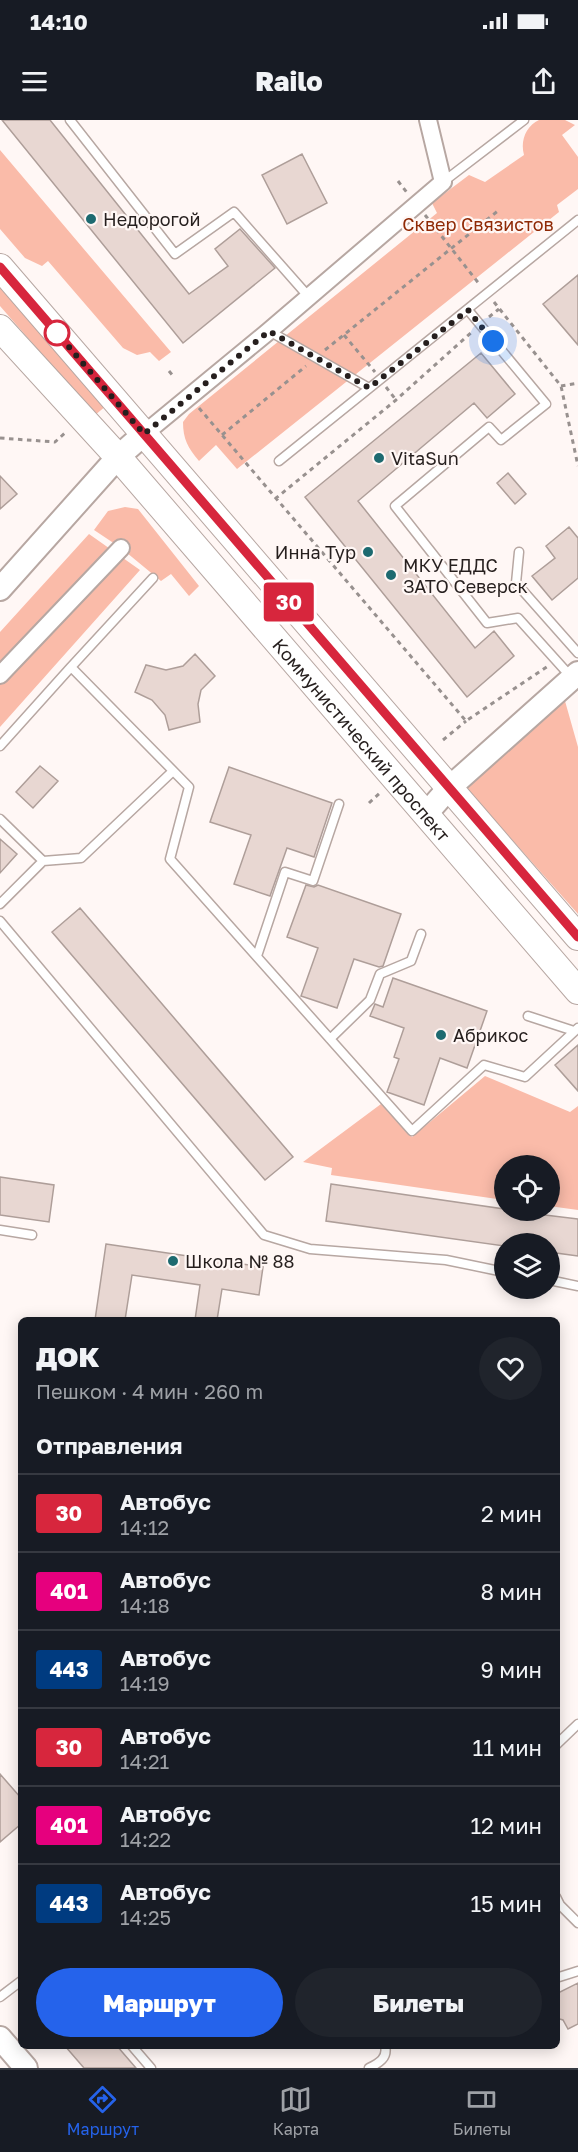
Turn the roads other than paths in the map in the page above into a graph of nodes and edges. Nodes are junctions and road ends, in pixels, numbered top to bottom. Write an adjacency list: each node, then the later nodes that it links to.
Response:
1 (70, 120): 7 (lane)
2 (428, 120): 4 (street)
3 (524, 120): 4 (lane)
4 (443, 182): 7 (street)
5 (578, 220): 8 (lane)
6 (0, 267): 12 (main road, Коммунистический проспект)
7 (308, 296): 10 (street)
8 (468, 310): 11 (lane); 22 (lane)
9 (0, 328): 13 (main road, Коммунистический проспект)
10 (269, 331): 11 (lane); 12 (street)
11 (369, 388): 14 (lane)
12 (144, 434): 13 (main road); 25 (main road, Коммунистический проспект)
13 (118, 457): 18 (main road); 27 (main road, Коммунистический проспект)
14 (279, 461)
15 (121, 548): 21 (street)
16 (519, 552): 19 (lane)
17 (153, 578): 20 (lane)
18 (0, 589)
19 (578, 653)
20 (71, 667): 23 (lane); 24 (lane)
21 (0, 675)
22 (576, 680): 25 (main road)
23 (0, 746)
24 (173, 771): 29 (lane); 34 (lane)
25 (448, 789): 27 (main road); 33 (main road, Коммунистический проспект)
26 (339, 804): 34 (lane)
27 (426, 814): 35 (main road, Коммунистический проспект)
28 (0, 819): 29 (lane)
29 (43, 861): 30 (lane)
30 (0, 904)
31 (0, 921): 41 (lane)
32 (421, 934): 38 (lane)
33 (578, 937)
34 (257, 956): 38 (lane)
35 (578, 991)
36 (528, 1016): 37 (lane)
37 (576, 1030): 38 (lane)
38 (330, 1039)
39 (0, 1230): 40 (lane)
40 (32, 1235)
41 (494, 1270)
42 (560, 1282): 43 (lane)
43 (578, 1286)
44 (578, 1724): 45 (lane)
45 (560, 1741)
46 (560, 1905): 47 (lane)
47 (578, 1923)
48 (578, 1971): 49 (lane)
49 (560, 1977)
50 (18, 1983): 51 (lane)
51 (0, 1997)
52 (0, 2038): 55 (main road)
53 (135, 2049): 56 (lane)
54 (385, 2049): 57 (lane)
55 (26, 2068)
56 (151, 2068)
57 (369, 2068)

